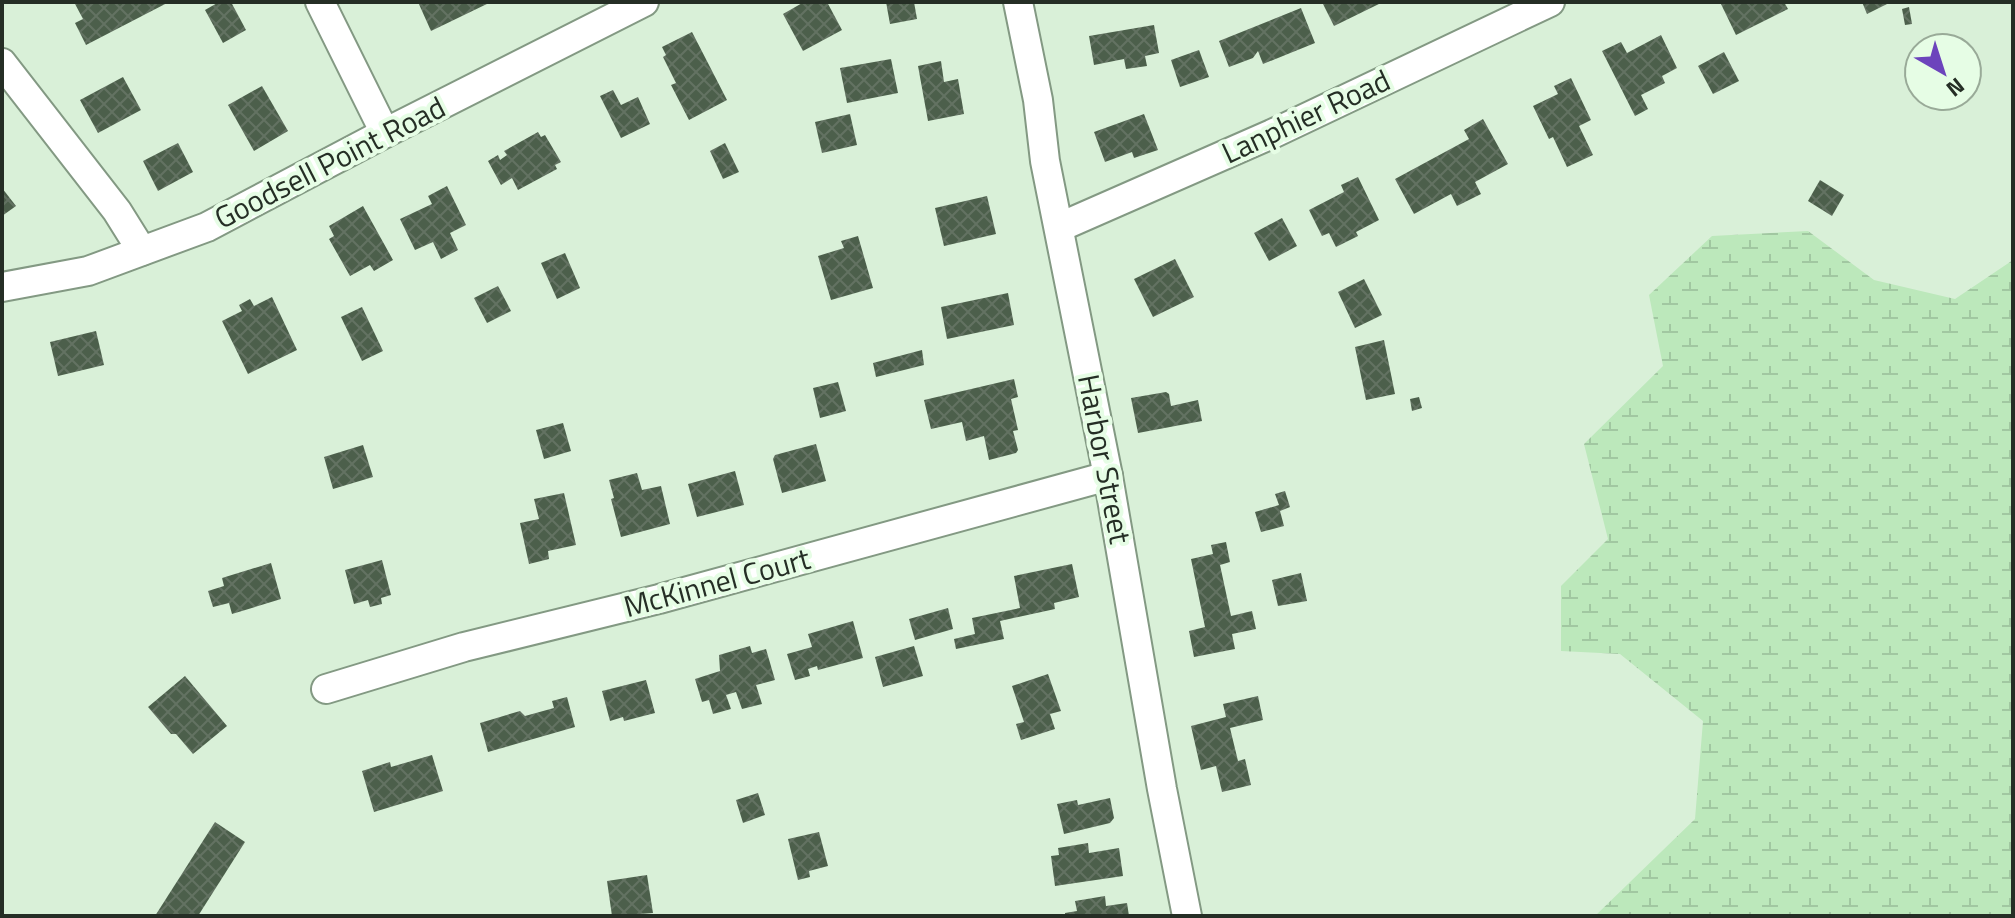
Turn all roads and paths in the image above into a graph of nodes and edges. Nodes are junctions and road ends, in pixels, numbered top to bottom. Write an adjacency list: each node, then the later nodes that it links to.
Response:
1 (320, 2): 6 (street)
2 (644, 2): 6 (street, Goodsell Point Road)
3 (1018, 2): 7 (street, Harbor Street)
4 (1550, 2): 7 (street, Lanphier Road)
5 (2, 63): 8 (street)
6 (385, 133): 8 (street, Goodsell Point Road)
7 (1060, 227): 10 (street, Harbor Street)
8 (142, 251): 9 (street, Goodsell Point Road)
9 (2, 287)
10 (1108, 476): 11 (street, McKinnel Court); 12 (street, Harbor Street)
11 (326, 689)
12 (1187, 916)

